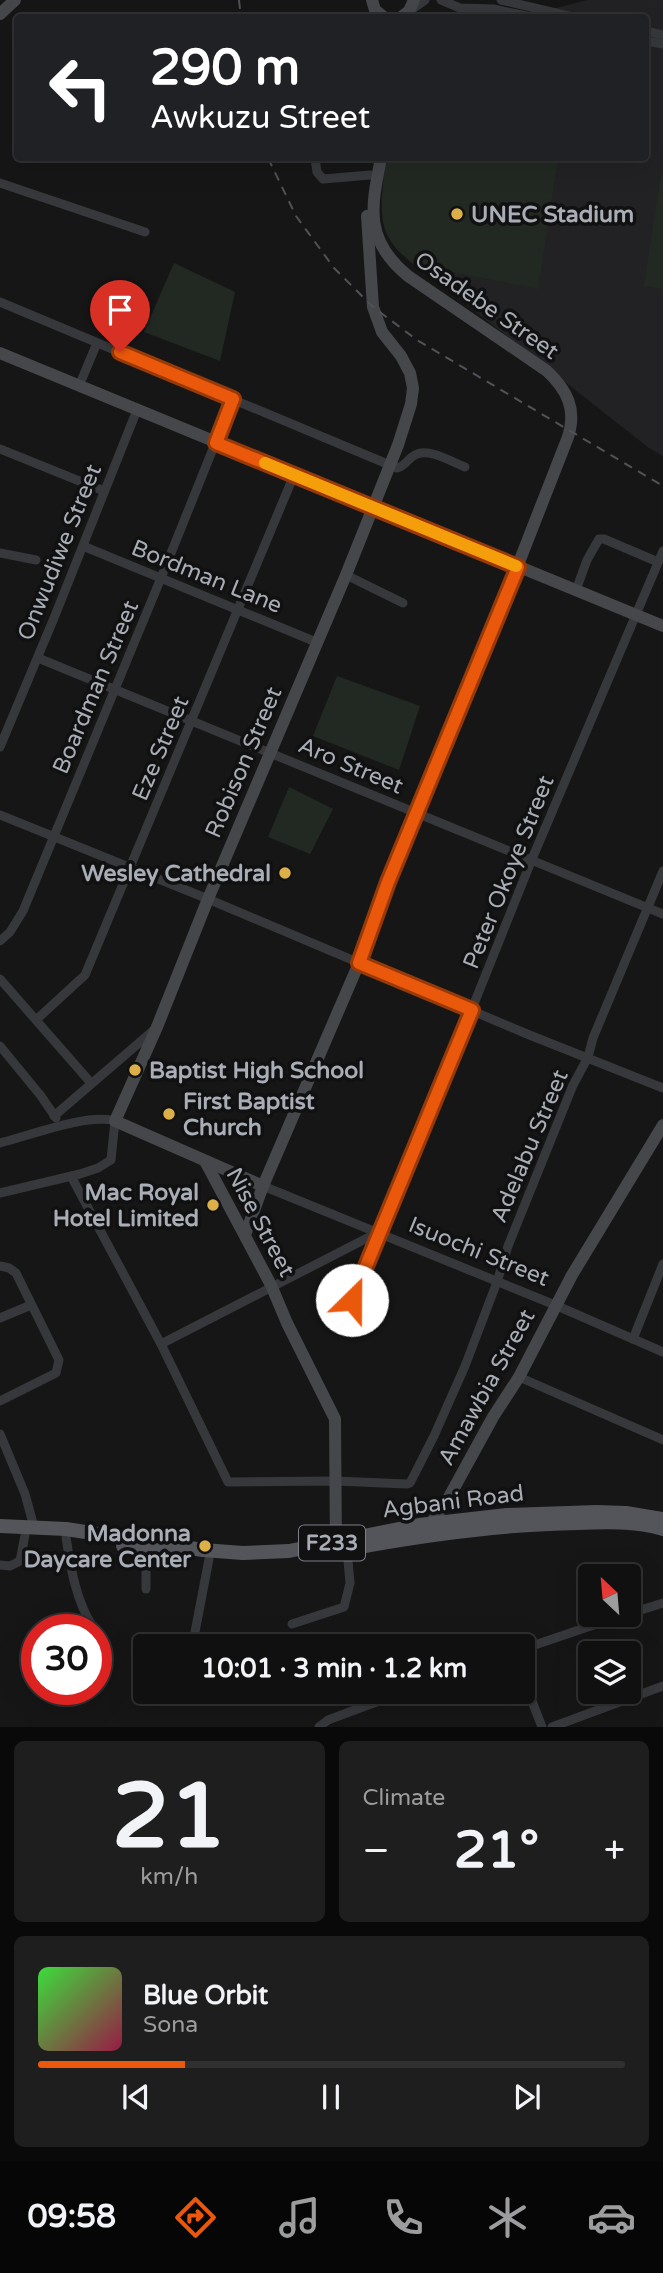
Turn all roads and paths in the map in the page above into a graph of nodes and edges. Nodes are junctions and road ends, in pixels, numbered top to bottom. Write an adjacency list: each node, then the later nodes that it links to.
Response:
1 (15, 0): 8 (main road)
2 (425, 0): 5 (street)
3 (441, 0): 6 (street)
4 (501, 0): 7 (street)
5 (408, 12)
6 (515, 14)
7 (560, 14)
8 (0, 15)
9 (315, 161): 12 (street)
10 (372, 161): 12 (main road)
11 (381, 161): 15 (main road)
12 (370, 175): 15 (main road)
13 (0, 184): 14 (street)
14 (145, 232)
15 (375, 248): 24 (main road); 34 (main road, Osadebe Street)
16 (0, 302): 17 (street)
17 (97, 343): 19 (street); 20 (street)
18 (0, 353): 19 (main road)
19 (79, 386): 21 (main road)
20 (233, 399): 22 (street, Boardman Street); 24 (street)
21 (137, 411): 22 (main road); 27 (street, Onwudiwe Street)
22 (216, 443): 26 (main road); 36 (street, Boardman Street)
23 (0, 449): 27 (street)
24 (389, 465): 25 (street); 28 (main road, Robison Street)
25 (465, 467)
26 (294, 474): 28 (main road); 39 (street, Eze Street)
27 (104, 491): 29 (street, Onwudiwe Street)
28 (373, 507): 34 (main road); 35 (main road, Robison Street)
29 (83, 546): 36 (street, Bordman Lane); 43 (street, Onwudiwe Street)
30 (663, 551): 33 (street, Peter Okoye Street)
31 (0, 553): 32 (street)
32 (36, 560)
33 (658, 562): 37 (street); 40 (street, Peter Okoye Street)
34 (518, 567): 37 (main road); 49 (main road)
35 (346, 575): 38 (street); 42 (main road, Robison Street)
36 (162, 578): 39 (street, Bordman Lane); 44 (street, Boardman Street)
37 (576, 590): 40 (main road)
38 (403, 603)
39 (238, 610): 42 (street, Bordman Lane); 46 (street, Eze Street)
40 (636, 615): 41 (main road); 52 (street, Peter Okoye Street)
41 (663, 626)
42 (316, 642): 48 (main road, Robison Street)
43 (38, 658): 44 (street, Aro Street); 45 (street, Onwudiwe Street)
44 (114, 690): 46 (street, Aro Street); 51 (street, Boardman Street)
45 (5, 722): 47 (street, Onwudiwe Street)
46 (192, 722): 48 (street, Aro Street); 53 (street, Eze Street)
47 (0, 747)
48 (271, 752): 49 (street, Aro Street); 55 (main road, Robison Street)
49 (417, 814): 52 (street, Aro Street); 59 (main road)
50 (0, 815): 51 (street)
51 (54, 838): 53 (street); 58 (street, Boardman Street)
52 (532, 859): 56 (street, Aro Street); 61 (street, Peter Okoye Street)
53 (130, 868): 55 (street); 62 (street, Eze Street)
54 (663, 871): 56 (street, Adelabu Street)
55 (208, 899): 59 (street); 63 (main road, Robison Street)
56 (648, 908): 57 (street, Aro Street); 65 (street, Adelabu Street)
57 (663, 914)
58 (0, 941)
59 (359, 963): 61 (street); 75 (main road)
60 (0, 979): 62 (street)
61 (472, 1010): 65 (street); 77 (street, Peter Okoye Street)
62 (37, 1019): 66 (street)
63 (158, 1027): 66 (street); 69 (main road, Robison Street)
64 (0, 1046): 68 (street)
65 (588, 1057): 67 (street); 81 (street, Adelabu Street)
66 (91, 1083): 68 (street)
67 (663, 1088)
68 (54, 1116): 71 (street)
69 (115, 1121): 71 (street); 73 (main road, Isuochi Street); 74 (street)
70 (663, 1125): 85 (main road, Amawbia Street)
71 (59, 1126): 72 (street)
72 (0, 1143)
73 (205, 1160): 75 (main road, Isuochi Street); 78 (main road, Nise Street)
74 (71, 1177): 76 (street); 88 (street)
75 (263, 1186): 77 (street, Isuochi Street); 78 (main road)
76 (0, 1193)
77 (379, 1233): 81 (street, Isuochi Street); 82 (street); 83 (street, Peter Okoye Street)
78 (245, 1235): 82 (main road, Nise Street)
79 (663, 1264): 87 (street)
80 (0, 1266): 84 (street)
81 (496, 1282): 85 (street, Isuochi Street); 94 (street, Adelabu Street)
82 (271, 1285): 88 (street); 94 (main road, Nise Street)
83 (352, 1300)
84 (31, 1305): 86 (street); 91 (street)
85 (555, 1305): 87 (street, Isuochi Street); 90 (main road, Amawbia Street)
86 (0, 1318)
87 (634, 1339): 89 (street, Isuochi Street)
88 (161, 1344): 94 (street)
89 (663, 1352)
90 (519, 1377): 93 (street); 97 (main road, Amawbia Street)
91 (0, 1401)
92 (0, 1434): 99 (street)
93 (663, 1440)
94 (335, 1481): 102 (main road, Nise Street)
95 (663, 1519): 97 (main road, Agbani Road / F233)
96 (0, 1527): 99 (main road, Agbani Road / F233)
97 (426, 1529): 98 (main road, Agbani Road / F233); 102 (main road, Agbani Road / F233)
98 (663, 1530)
99 (30, 1531): 100 (main road, Agbani Road / F233); 101 (main road, Agbani Road / F233); 102 (main road, Agbani Road / F233); 105 (street)
100 (0, 1535)
101 (66, 1537): 103 (main road, Agbani Road / F233); 109 (street)
102 (340, 1547): 104 (main road, Agbani Road / F233); 110 (street)
103 (146, 1550): 104 (main road, Agbani Road / F233); 106 (street)
104 (209, 1559): 112 (street)
105 (0, 1565)
106 (146, 1589)
107 (663, 1603): 108 (street)
108 (641, 1610)
109 (86, 1614)
110 (292, 1624)
111 (584, 1628): 113 (street)
112 (196, 1634)
113 (535, 1644)
114 (663, 1686): 119 (street)
115 (371, 1704): 117 (street)
116 (533, 1704): 118 (street)
117 (319, 1727)
118 (542, 1727)
119 (552, 1727)

